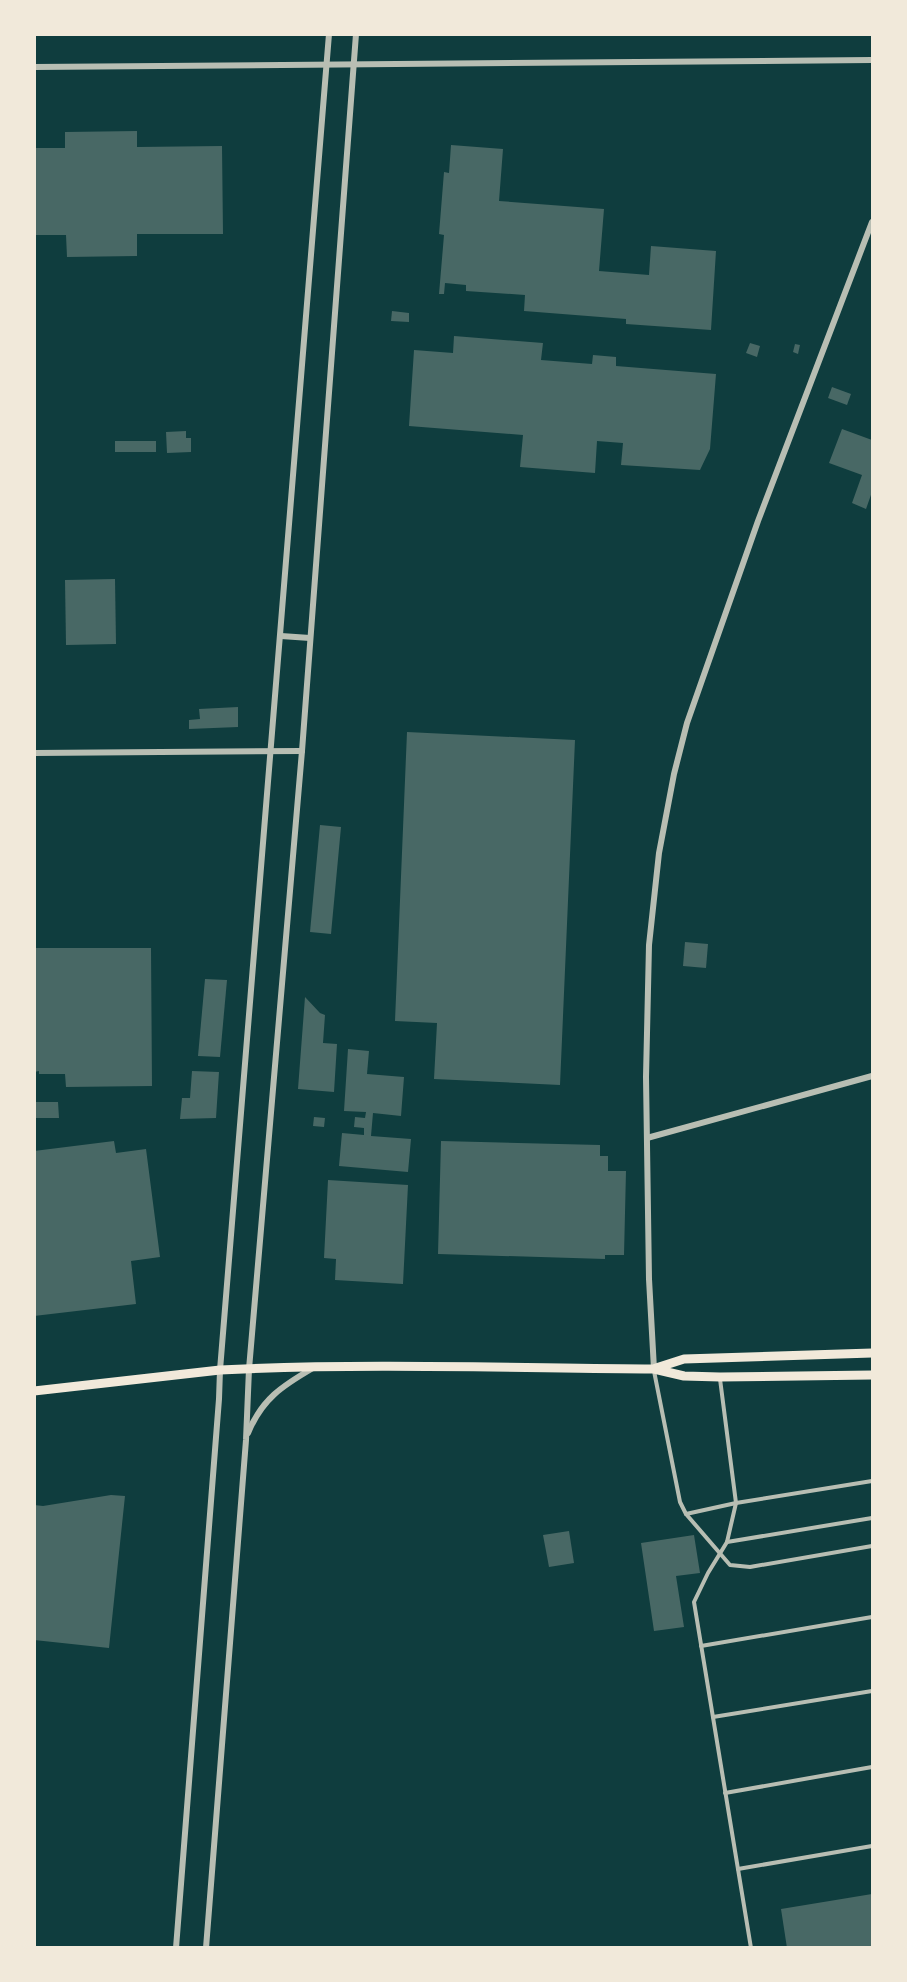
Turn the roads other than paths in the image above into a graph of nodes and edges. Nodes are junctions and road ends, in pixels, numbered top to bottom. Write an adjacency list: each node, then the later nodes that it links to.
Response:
1 (329, 34): 4 (street)
2 (356, 34): 5 (street)
3 (873, 60): 5 (street)
4 (326, 64): 5 (street); 6 (street); 8 (street)
5 (354, 64): 9 (street)
6 (34, 67)
7 (873, 222): 14 (street)
8 (281, 636): 9 (street); 10 (street)
9 (310, 638): 11 (street)
10 (272, 751): 11 (street); 12 (street); 19 (street)
11 (302, 751): 17 (street)
12 (34, 753)
13 (873, 1076): 14 (street)
14 (647, 1138): 18 (street)
15 (873, 1353): 18 (main road)
16 (314, 1368): 17 (main road); 18 (main road); 23 (street)
17 (249, 1369): 19 (main road); 23 (street)
18 (654, 1369): 21 (main road); 26 (lane)
19 (220, 1370): 22 (main road); 39 (street)
20 (873, 1375): 21 (main road)
21 (720, 1377): 25 (lane)
22 (34, 1391)
23 (246, 1440): 40 (street)
24 (873, 1481): 25 (lane)
25 (736, 1503): 26 (lane); 28 (lane)
26 (686, 1514): 30 (lane)
27 (873, 1518): 28 (lane)
28 (727, 1542): 30 (lane)
29 (873, 1546): 30 (lane)
30 (720, 1556): 32 (lane)
31 (873, 1617): 32 (lane)
32 (701, 1646): 34 (lane)
33 (873, 1691): 34 (lane)
34 (713, 1718): 36 (lane)
35 (873, 1767): 36 (lane)
36 (725, 1792): 38 (lane)
37 (873, 1846): 38 (lane)
38 (738, 1869): 41 (lane)
39 (176, 1947)
40 (206, 1947)
41 (751, 1947)

